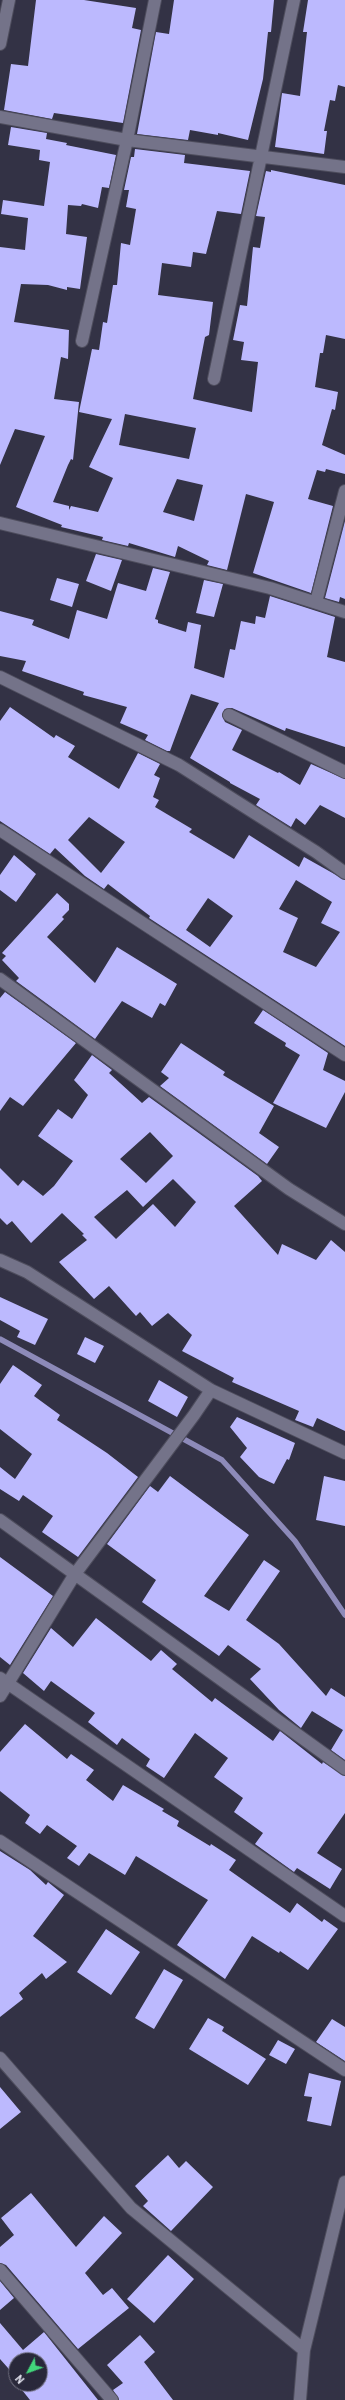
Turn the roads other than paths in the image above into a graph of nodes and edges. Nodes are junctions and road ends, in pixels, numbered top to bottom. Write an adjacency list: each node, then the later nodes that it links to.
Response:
1 (9, 0): 4 (street)
2 (155, 0): 6 (street)
3 (294, 0): 7 (street)
4 (0, 44)
5 (0, 117): 6 (street)
6 (127, 140): 7 (street); 9 (street)
7 (261, 156): 8 (street); 10 (street)
8 (345, 167)
9 (82, 341)
10 (214, 379)
11 (345, 491): 13 (street)
12 (0, 523): 13 (street)
13 (316, 602): 14 (street)
14 (345, 612)
15 (0, 677): 19 (street)
16 (229, 715): 17 (street)
17 (345, 772)
18 (0, 830): 21 (street)
19 (345, 873)
20 (0, 979): 22 (street)
21 (345, 1055)
22 (345, 1224)
23 (0, 1260): 24 (street)
24 (211, 1390): 25 (street); 27 (street)
25 (345, 1453)
26 (0, 1520): 27 (street)
27 (75, 1574): 28 (street); 30 (street)
28 (4, 1681): 29 (street); 32 (street)
29 (0, 1696)
30 (345, 1769)
31 (0, 1841): 34 (street)
32 (345, 1916)
33 (0, 2058): 37 (street)
34 (345, 2070)
35 (345, 2182): 37 (street)
36 (0, 2270): 38 (street)
37 (304, 2350): 39 (street)
38 (112, 2400)
39 (300, 2400)

